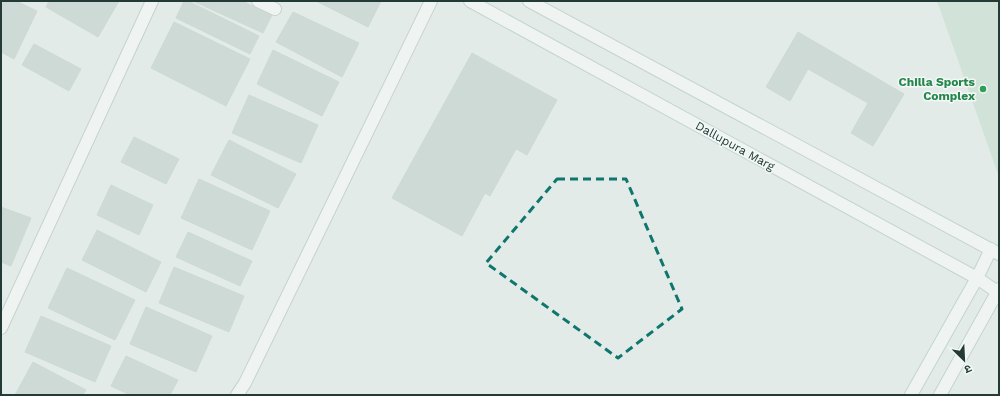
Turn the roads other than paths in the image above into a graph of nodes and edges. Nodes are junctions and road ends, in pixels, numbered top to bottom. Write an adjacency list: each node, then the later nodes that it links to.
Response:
1 (152, 1): 10 (main road)
2 (258, 1): 6 (main road)
3 (431, 1): 11 (main road)
4 (470, 1): 8 (main road, Dallupura Marg)
5 (529, 1): 7 (main road)
6 (275, 9)
7 (995, 252): 8 (main road)
8 (977, 278): 9 (main road, Dallupura Marg); 12 (main road)
9 (998, 292): 13 (main road)
10 (1, 328)
11 (237, 395)
12 (911, 395)
13 (940, 395)

